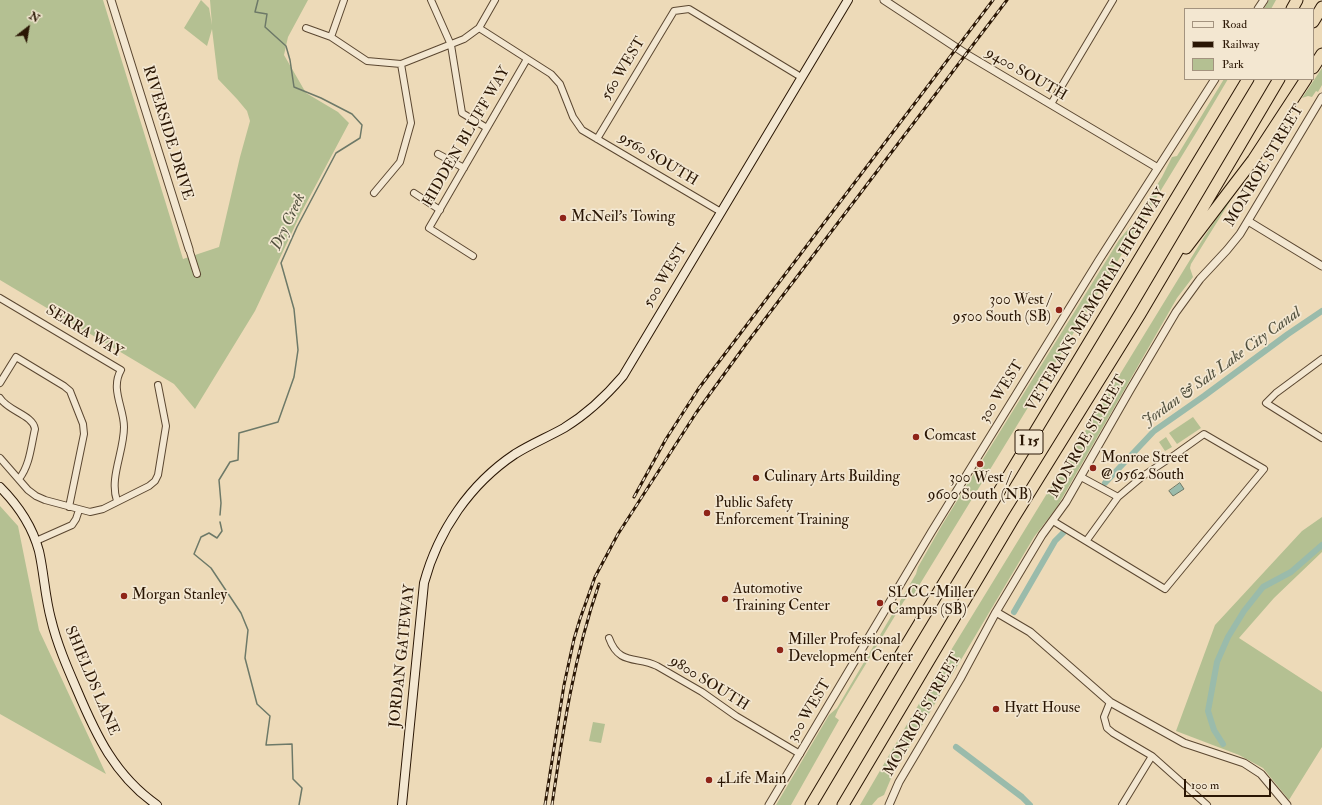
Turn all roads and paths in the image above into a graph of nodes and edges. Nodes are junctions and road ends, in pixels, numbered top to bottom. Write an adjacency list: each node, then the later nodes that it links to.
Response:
1 (111, 0): 37 (street, RIVERSIDE DRIVE)
2 (344, 0): 14 (street)
3 (431, 0): 15 (street)
4 (495, 0): 13 (street)
5 (848, 0): 20 (main road, 500 WEST)
6 (884, 0): 26 (street, 9400 SOUTH)
7 (1113, 0): 26 (street)
8 (1322, 7): 10 (highway)
9 (1322, 14): 11 (highway)
10 (1314, 20)
11 (1314, 25)
12 (306, 28): 14 (street)
13 (479, 28): 15 (street); 17 (street)
14 (331, 37): 18 (street)
15 (451, 45): 18 (street); 27 (street)
16 (1322, 54): 19 (highway)
17 (527, 59): 27 (street, HIDDEN BLUFF WAY); 28 (street, 9560 SOUTH)
18 (401, 64): 32 (street)
19 (1314, 66)
20 (801, 77): 28 (street, 560 WEST); 35 (main road, 500 WEST)
21 (1214, 80): 31 (street, 300 WEST)
22 (1247, 80): 69 (highway, VETERANS MEMORIAL HIGHWAY / I 15)
23 (1278, 80): 42 (highway, I 15)
24 (1305, 80): 42 (highway)
25 (1322, 97): 36 (street, MONROE STREET)
26 (1051, 104): 31 (street, 9400 SOUTH)
27 (487, 128): 30 (street, HIDDEN BLUFF WAY)
28 (597, 139): 35 (street, 9560 SOUTH)
29 (438, 154): 30 (street)
30 (464, 168): 34 (street, HIDDEN BLUFF WAY)
31 (1158, 168): 63 (street, 300 WEST)
32 (374, 192)
33 (414, 193): 34 (street)
34 (440, 210): 38 (street, HIDDEN BLUFF WAY)
35 (721, 212): 56 (main road, 500 WEST)
36 (1248, 221): 39 (street); 49 (street, MONROE STREET)
37 (189, 249): 40 (street, RIVERSIDE DRIVE)
38 (473, 256)
39 (1322, 266)
40 (198, 274)
41 (0, 298): 53 (street, SERRA WAY)
42 (1140, 314): 70 (highway, I 15)
43 (1322, 359): 47 (street)
44 (0, 382): 54 (street)
45 (158, 386): 53 (street)
46 (0, 398): 50 (street)
47 (1322, 438)
48 (0, 458): 50 (street)
49 (1081, 477): 52 (street); 57 (street, MONROE STREET)
50 (19, 479): 54 (street)
51 (0, 487): 59 (main road, SHIELDS LANE)
52 (1118, 497): 58 (street); 58 (street)
53 (117, 501): 55 (street)
54 (69, 507): 55 (street)
55 (79, 510): 59 (street)
56 (453, 516): 67 (main road, JORDAN GATEWAY)
57 (1053, 521): 58 (street); 60 (street, MONROE STREET)
58 (1086, 540)
59 (36, 541): 66 (main road, SHIELDS LANE)
60 (996, 612): 62 (street); 65 (street, MONROE STREET)
61 (609, 638): 63 (street, 9800 SOUTH)
62 (1110, 702): 64 (street); 73 (street)
63 (800, 754): 68 (street, 300 WEST)
64 (1152, 756): 71 (street); 72 (street)
65 (892, 803)
66 (157, 805)
67 (402, 805)
68 (769, 805)
69 (811, 805)
70 (843, 805)
71 (1122, 805)
72 (1207, 805)
73 (1287, 805)

